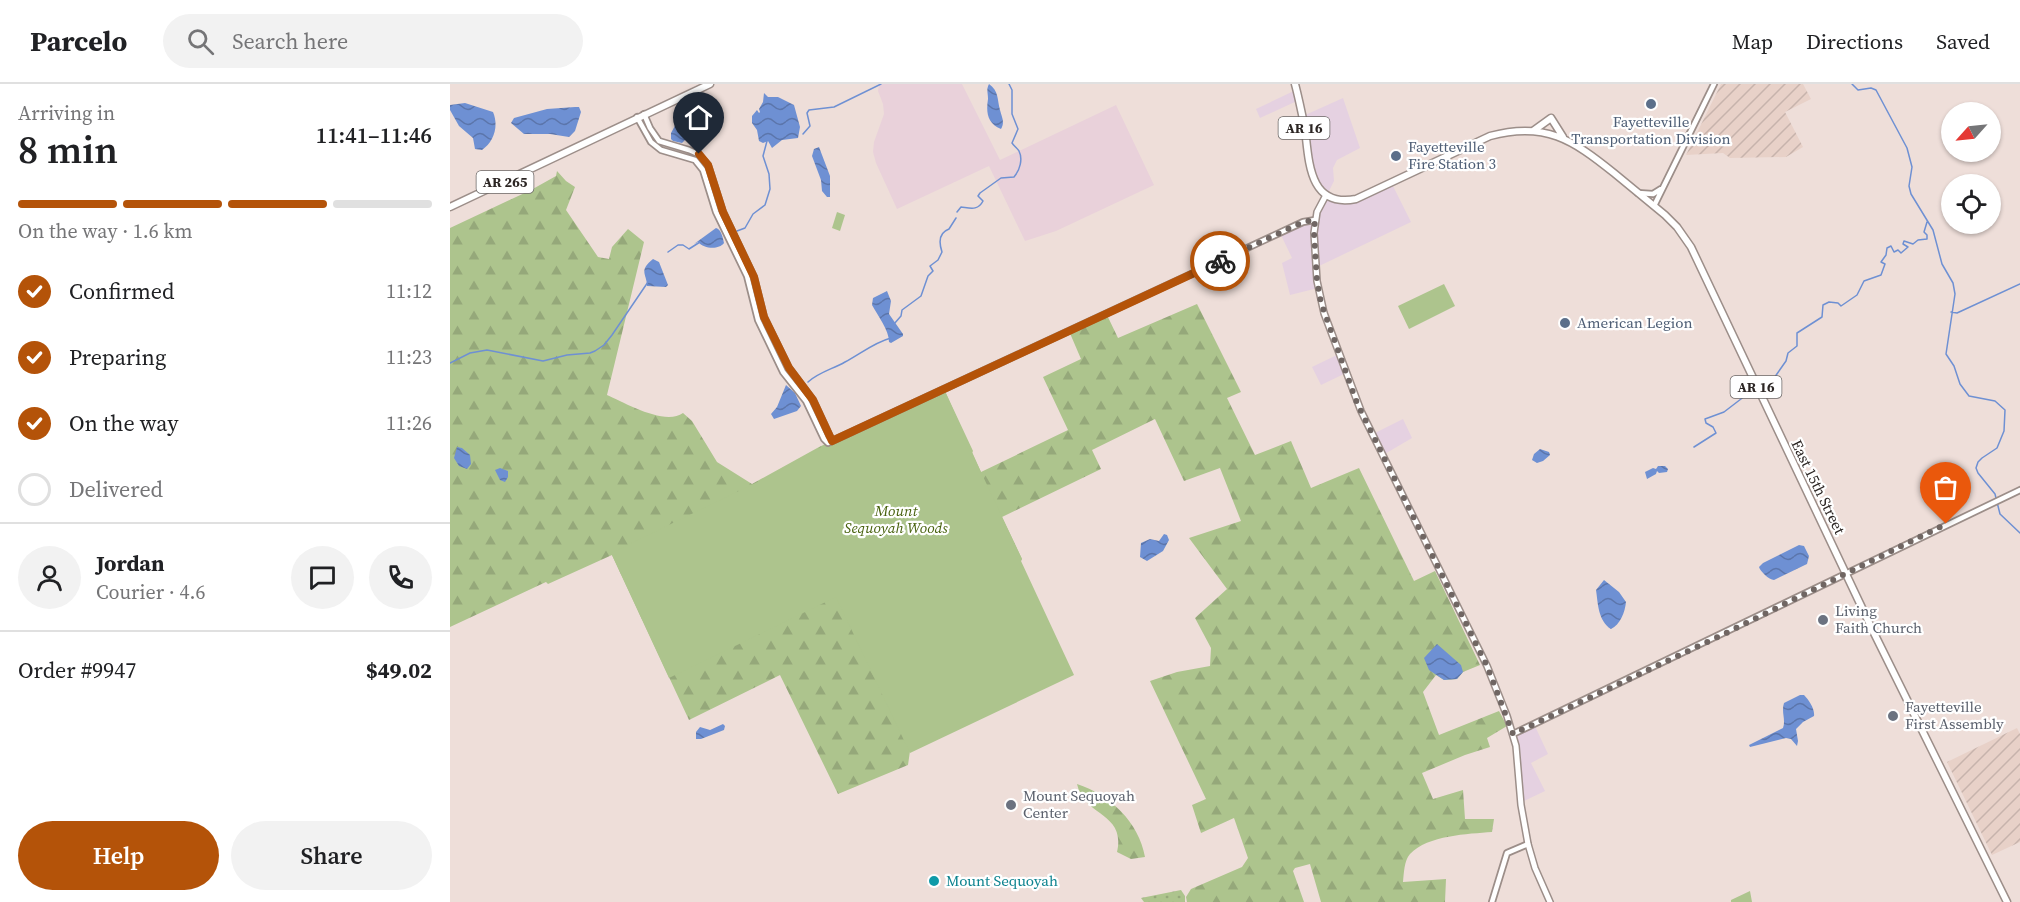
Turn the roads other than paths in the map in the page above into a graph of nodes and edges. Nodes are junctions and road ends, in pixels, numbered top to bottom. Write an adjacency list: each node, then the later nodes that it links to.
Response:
1 (710, 84): 4 (main road, AR 265)
2 (1295, 84): 9 (main road, AR 16)
3 (1714, 84): 7 (street)
4 (640, 116): 11 (main road, AR 265); 13 (street); 14 (street)
5 (1533, 131): 6 (main road, East 15th Street / AR 16); 6 (main road); 9 (main road, AR 16)
6 (1563, 138): 8 (main road, East 15th Street / AR 16)
7 (1663, 187): 8 (street); 10 (street)
8 (1638, 193): 10 (main road, East 15th Street / AR 16)
9 (1326, 195): 12 (main road)
10 (1654, 206): 17 (main road, East 15th Street / AR 16)
11 (450, 207)
12 (1315, 220): 15 (street); 18 (main road)
13 (812, 398): 14 (street); 15 (street)
14 (806, 401): 15 (street)
15 (832, 441)
16 (2020, 490): 17 (street)
17 (1845, 574): 18 (street); 22 (main road, East 15th Street / AR 16)
18 (1513, 734): 19 (main road)
19 (1528, 844): 20 (street); 21 (main road)
20 (1492, 902)
21 (1550, 902)
22 (2007, 902)

